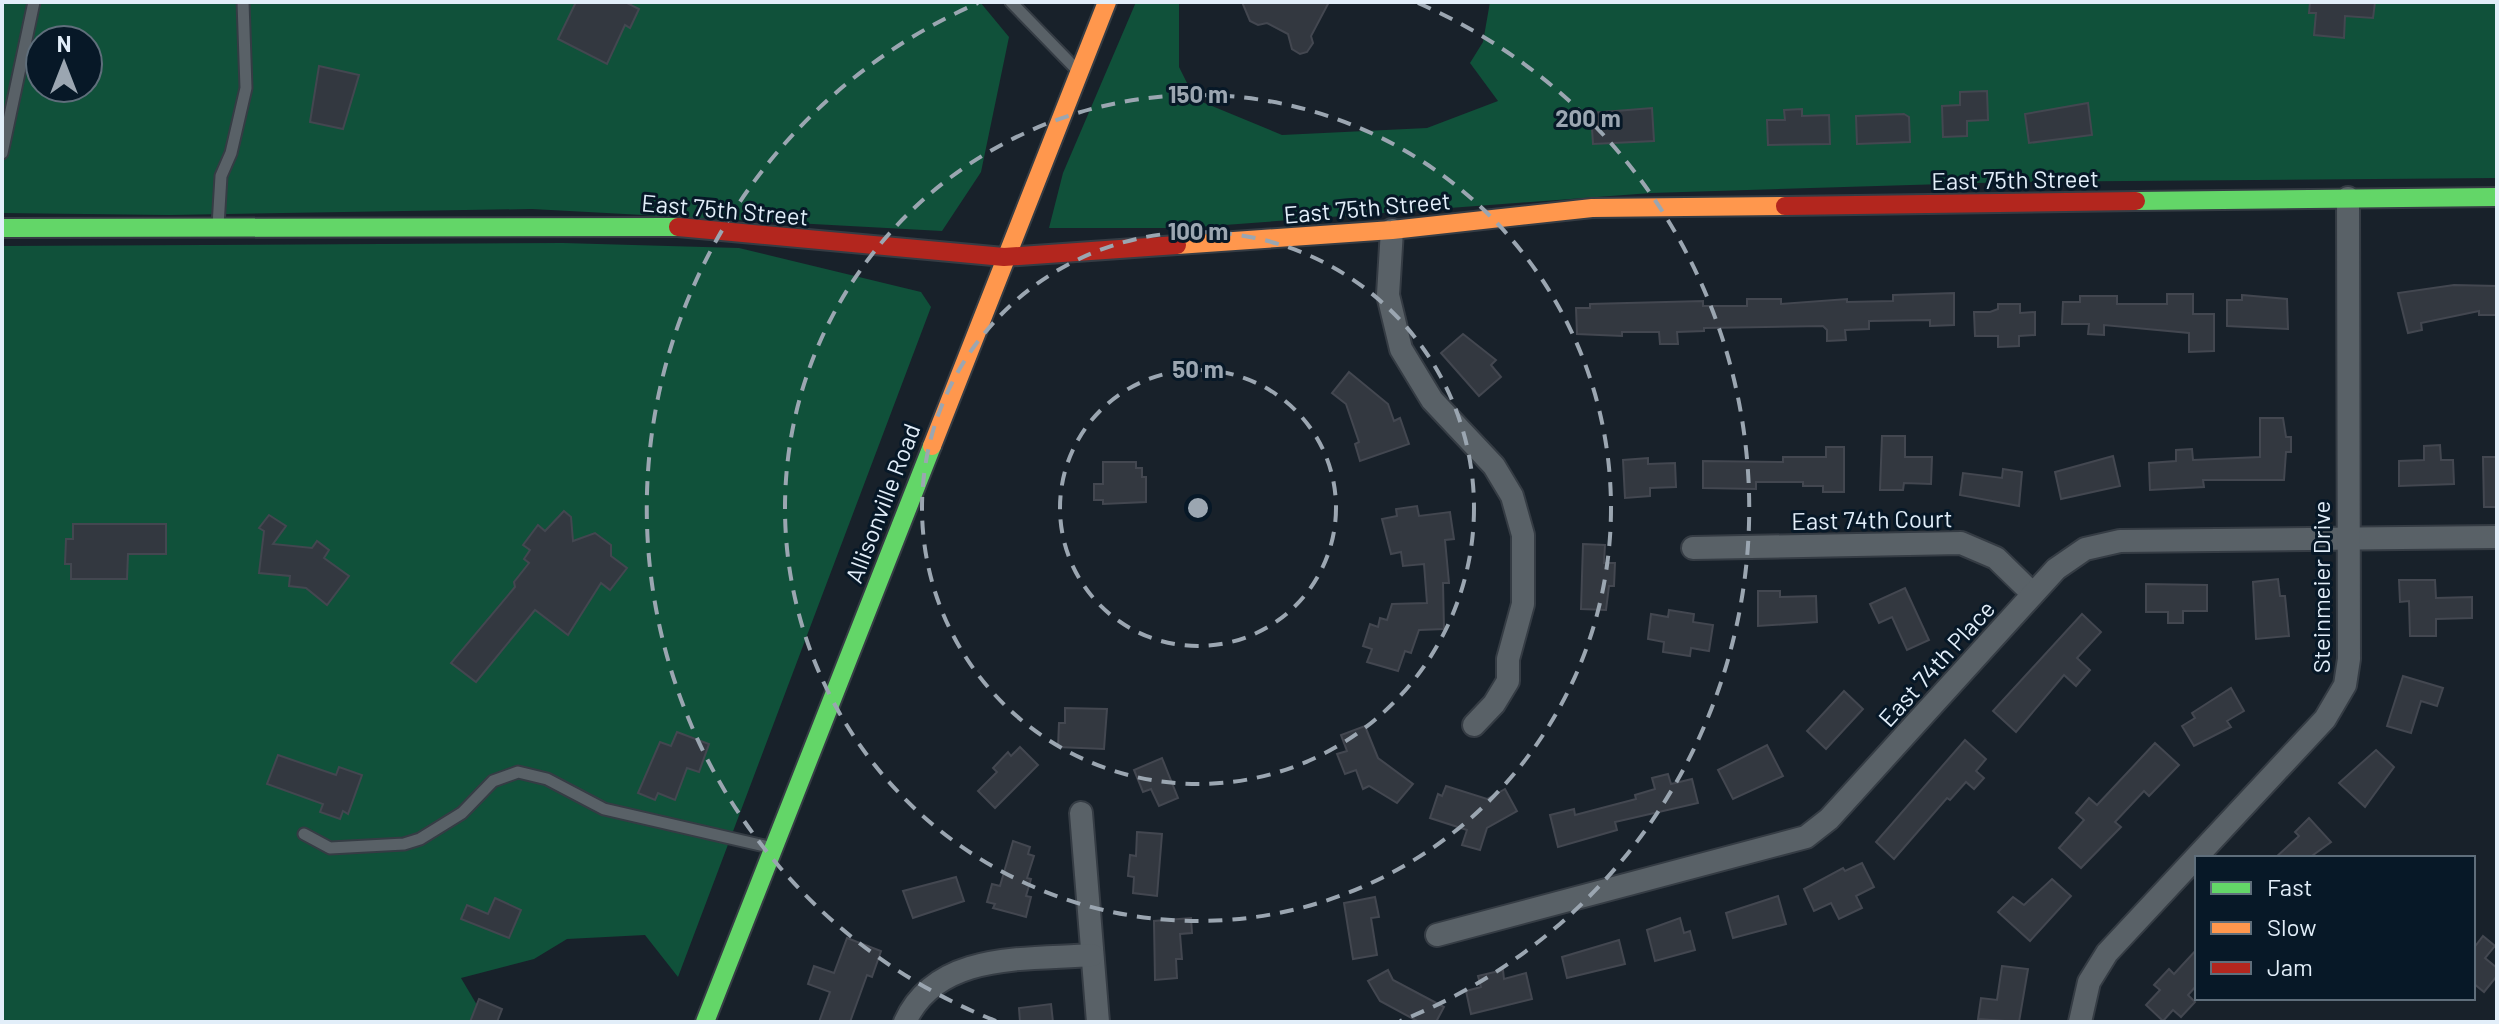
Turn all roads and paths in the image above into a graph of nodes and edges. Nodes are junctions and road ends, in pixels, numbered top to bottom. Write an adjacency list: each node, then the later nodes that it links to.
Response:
1 (34, 2): 6 (lane)
2 (243, 2): 9 (lane)
3 (1011, 2): 5 (lane)
4 (1107, 2): 5 (street, Allisonville Road)
5 (1079, 72): 12 (street, Allisonville Road)
6 (2, 153)
7 (2497, 197): 8 (street, East 75th Street)
8 (2348, 198): 11 (street, East 75th Street); 14 (street, Steinmeier Drive)
9 (217, 227): 10 (street, East 75th Street); 12 (street, East 75th Street)
10 (2, 228)
11 (1392, 230): 12 (street, East 75th Street); 17 (street)
12 (1004, 257): 20 (street, Allisonville Road)
13 (2497, 537): 14 (street, East 74th Place)
14 (2347, 539): 16 (street, East 74th Place); 21 (street, Steinmeier Drive)
15 (1693, 548): 16 (street, East 74th Court)
16 (2033, 594): 23 (street, East 74th Place)
17 (1474, 725)
18 (1081, 813): 24 (street)
19 (304, 834): 20 (lane)
20 (774, 848): 25 (street, Allisonville Road)
21 (2197, 856)
22 (2195, 858): 28 (street, Steinmeier Drive)
23 (1437, 935)
24 (1092, 955): 26 (street); 27 (street)
25 (705, 1022)
26 (905, 1022)
27 (1098, 1022)
28 (2080, 1022)

